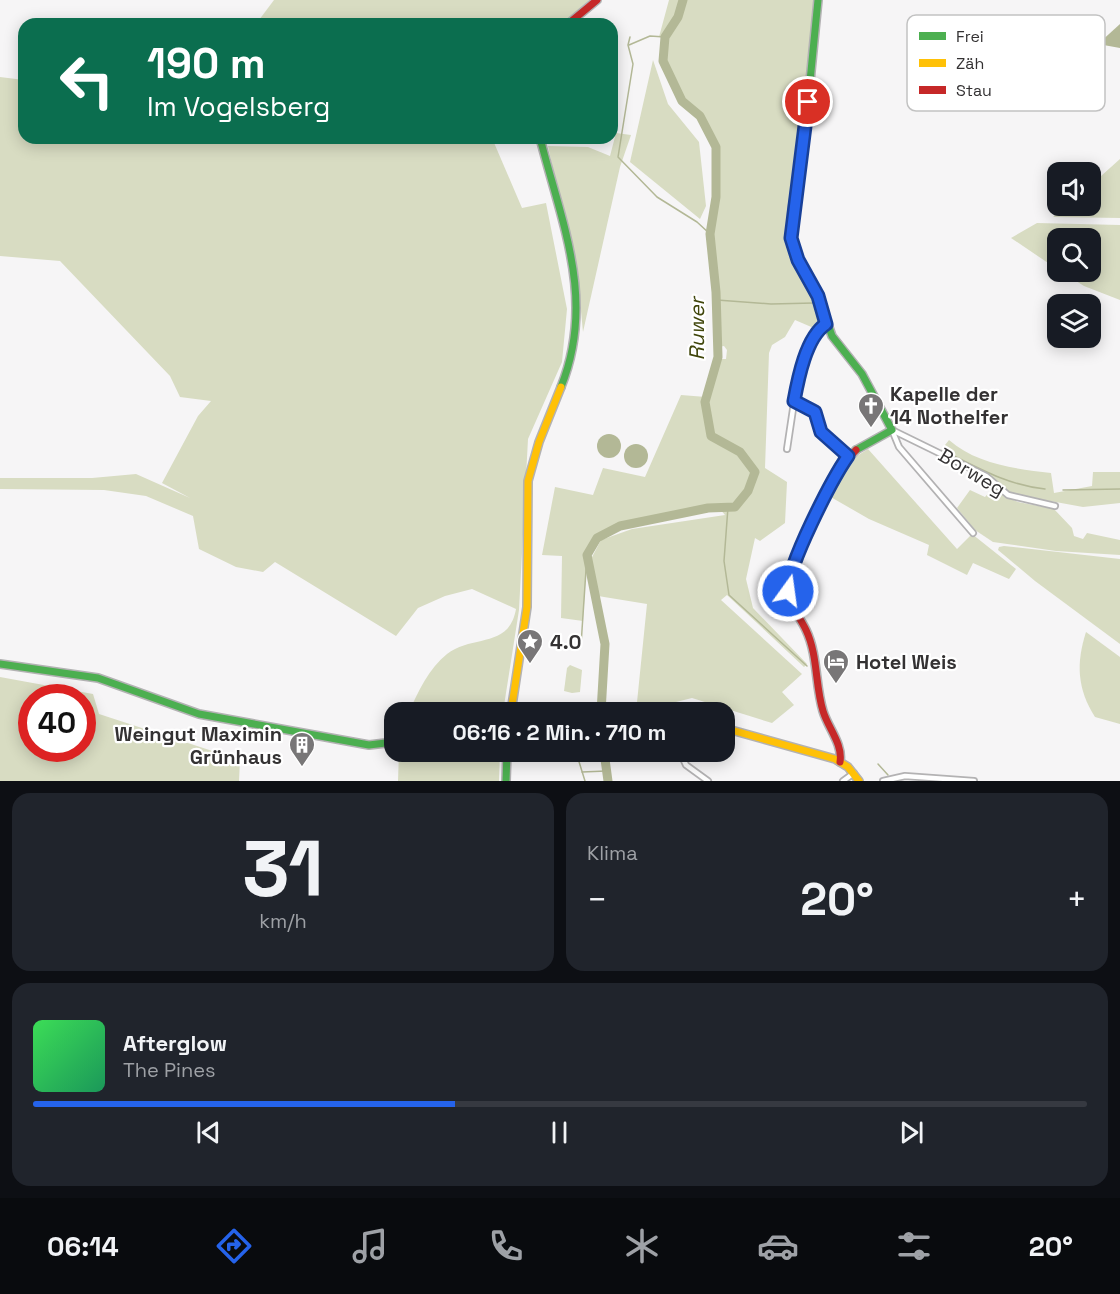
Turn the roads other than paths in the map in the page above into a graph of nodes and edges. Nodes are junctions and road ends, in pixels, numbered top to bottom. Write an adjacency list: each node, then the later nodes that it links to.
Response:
1 (597, 0): 3 (street)
2 (818, 0): 5 (street)
3 (575, 18)
4 (542, 144): 13 (street)
5 (826, 324): 6 (street); 7 (street)
6 (794, 401): 8 (street); 9 (street)
7 (892, 430): 9 (street); 10 (street, Borweg); 11 (street)
8 (787, 449)
9 (848, 456): 18 (street)
10 (1055, 506)
11 (973, 533)
12 (0, 664): 15 (street)
13 (512, 702)
14 (735, 731): 18 (street)
15 (384, 744)
16 (507, 762): 20 (street)
17 (685, 762): 21 (street)
18 (840, 762): 19 (street)
19 (854, 773): 22 (street); 23 (street)
20 (506, 781)
21 (708, 781)
22 (843, 781)
23 (859, 781)
24 (884, 781): 25 (street)
25 (974, 781)

